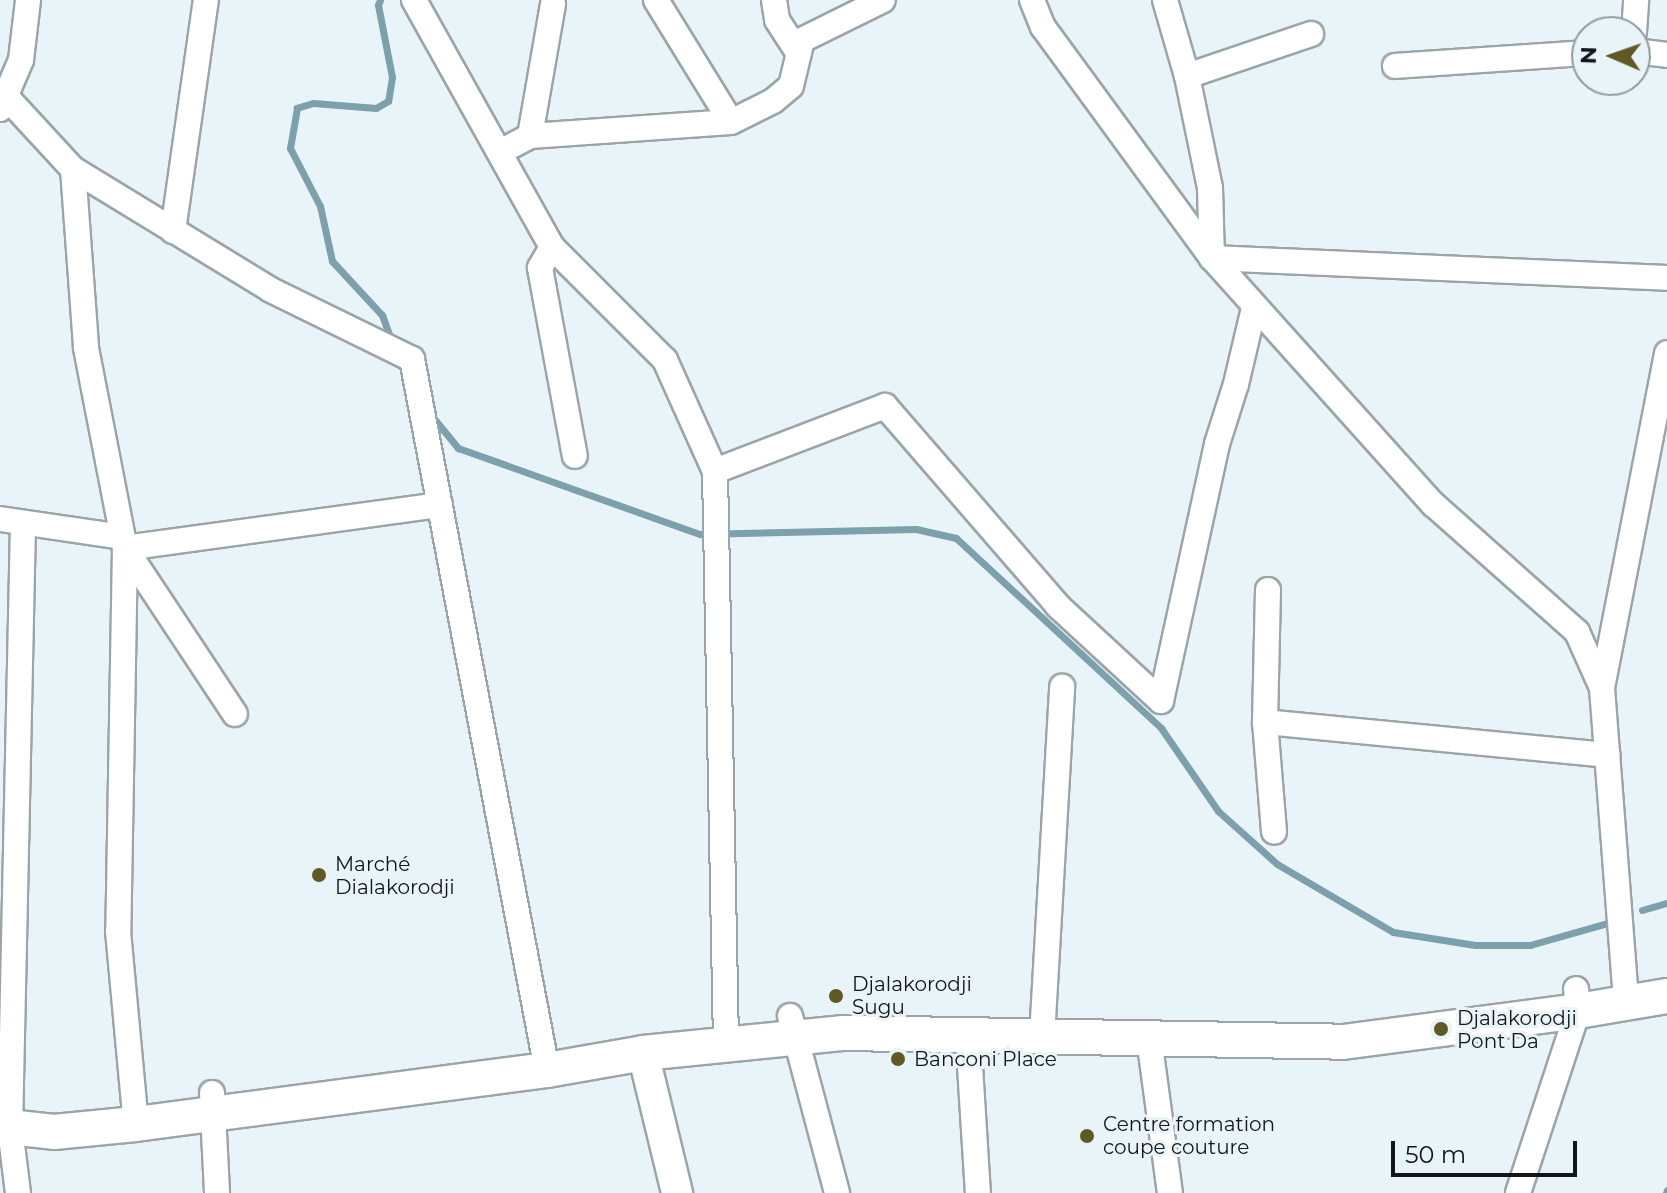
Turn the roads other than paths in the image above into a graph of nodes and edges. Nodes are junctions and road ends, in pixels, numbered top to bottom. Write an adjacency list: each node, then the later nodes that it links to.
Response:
1 (28, 0): 15 (street)
2 (206, 0): 20 (street)
3 (414, 0): 18 (street)
4 (656, 0): 16 (street)
5 (774, 0): 11 (street)
6 (883, 0): 11 (street)
7 (1032, 0): 22 (street)
8 (1165, 0): 14 (street)
9 (553, 4): 17 (street)
10 (1311, 34): 14 (street)
11 (799, 54): 16 (street)
12 (1571, 54): 13 (street)
13 (1395, 66)
14 (1187, 76): 22 (street)
15 (1, 98): 19 (street)
16 (731, 122): 17 (street)
17 (530, 136): 18 (street)
18 (500, 152): 21 (street)
19 (73, 169): 20 (street); 30 (street)
20 (173, 231): 28 (street)
21 (552, 247): 26 (street); 27 (street)
22 (1212, 258): 23 (street); 24 (street)
23 (1667, 278)
24 (1254, 308): 27 (street); 33 (street)
25 (1667, 353): 33 (street)
26 (575, 456)
27 (715, 471): 45 (street)
28 (440, 505): 30 (street); 49 (street)
29 (12, 521): 30 (street); 37 (street)
30 (124, 542): 34 (street); 51 (street)
31 (1268, 590): 35 (street)
32 (1062, 687): 43 (street)
33 (1602, 688): 36 (street)
34 (235, 714)
35 (1265, 722): 36 (street); 38 (street)
36 (1607, 755): 40 (street)
37 (8, 816): 52 (street)
38 (1274, 832)
39 (1667, 977): 40 (main road)
40 (1624, 993): 41 (main road); 42 (main road)
41 (1667, 996)
42 (1577, 1000): 43 (main road); 47 (main road); 59 (street)
43 (1042, 1026): 44 (main road); 46 (main road); 47 (main road)
44 (794, 1027): 45 (main road); 46 (main road); 56 (street)
45 (726, 1034): 48 (main road)
46 (968, 1035): 57 (street)
47 (1149, 1038): 58 (street)
48 (642, 1042): 49 (main road); 55 (street)
49 (545, 1059): 50 (main road)
50 (212, 1103): 51 (main road); 54 (street)
51 (135, 1113): 52 (main road)
52 (5, 1117): 53 (street)
53 (18, 1193)
54 (217, 1193)
55 (677, 1193)
56 (837, 1193)
57 (978, 1193)
58 (1170, 1193)
59 (1518, 1193)

